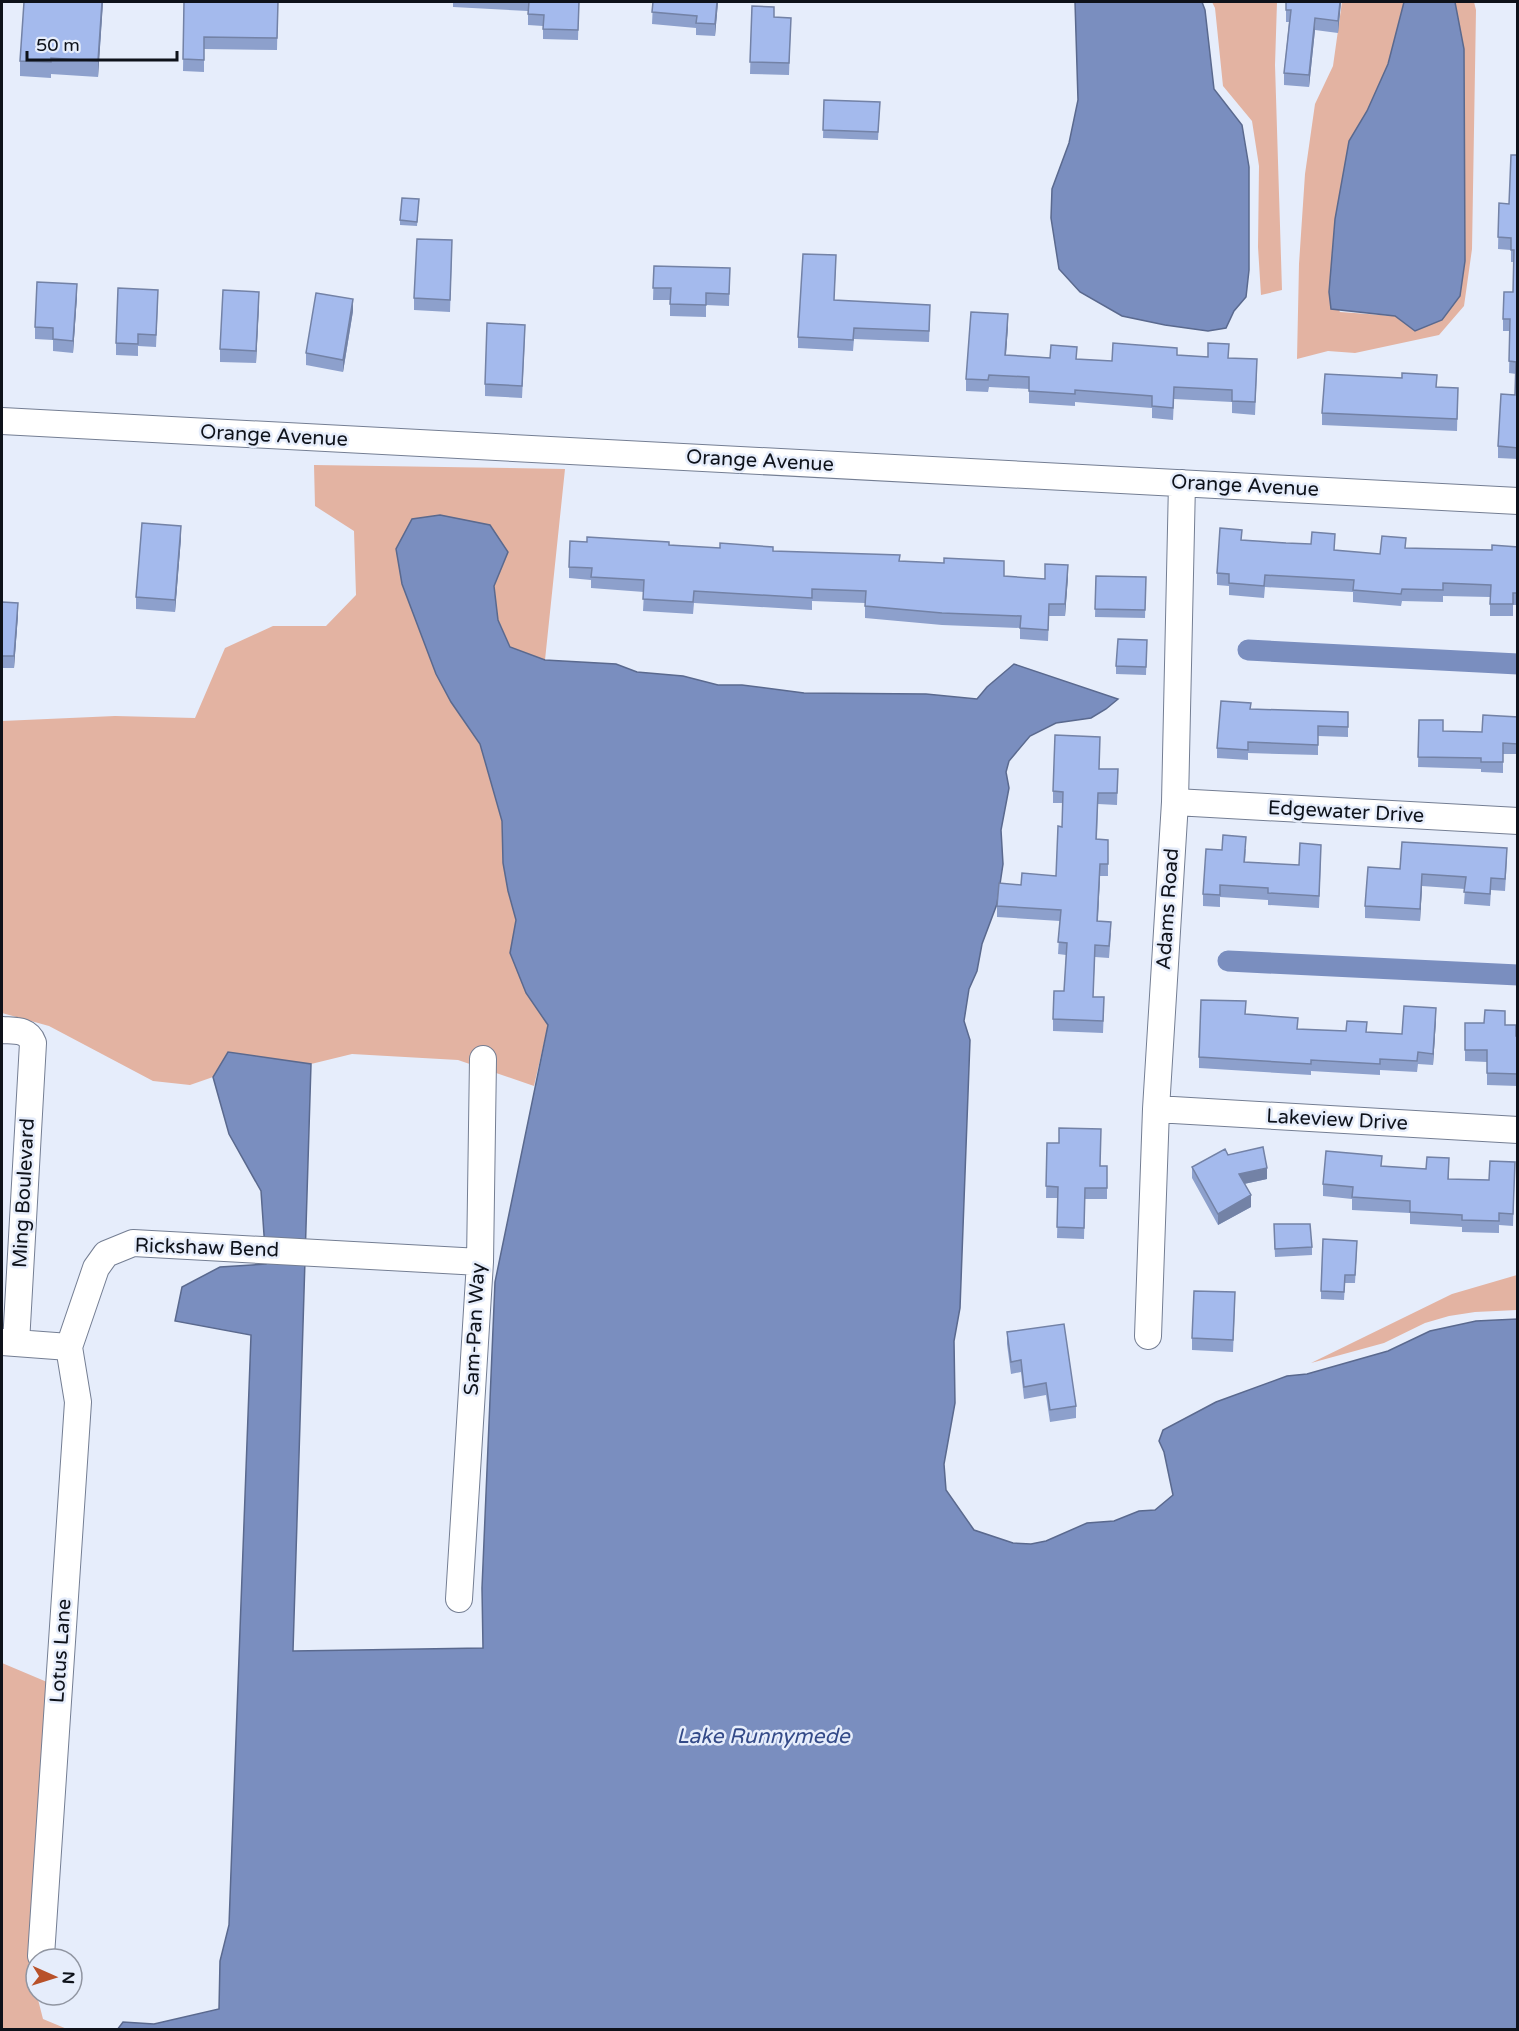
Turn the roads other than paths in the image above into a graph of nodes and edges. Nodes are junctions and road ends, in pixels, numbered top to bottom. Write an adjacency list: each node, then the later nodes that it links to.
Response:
1 (2, 422): 2 (street, Orange Avenue)
2 (1182, 483): 3 (street, Orange Avenue); 4 (street, Adams Road)
3 (1518, 501)
4 (1175, 802): 5 (street, Edgewater Drive); 8 (street, Adams Road)
5 (1518, 821)
6 (2, 1030): 12 (street, Ming Boulevard)
7 (483, 1059): 10 (street, Sam-Pan Way)
8 (1156, 1109): 9 (street, Lakeview Drive); 11 (street, Adams Road)
9 (1518, 1130)
10 (480, 1262): 13 (street, Rickshaw Bend); 14 (street, Sam-Pan Way)
11 (1148, 1336)
12 (9, 1342): 13 (street)
13 (69, 1347): 15 (street, Lotus Lane)
14 (459, 1599)
15 (42, 1947)

